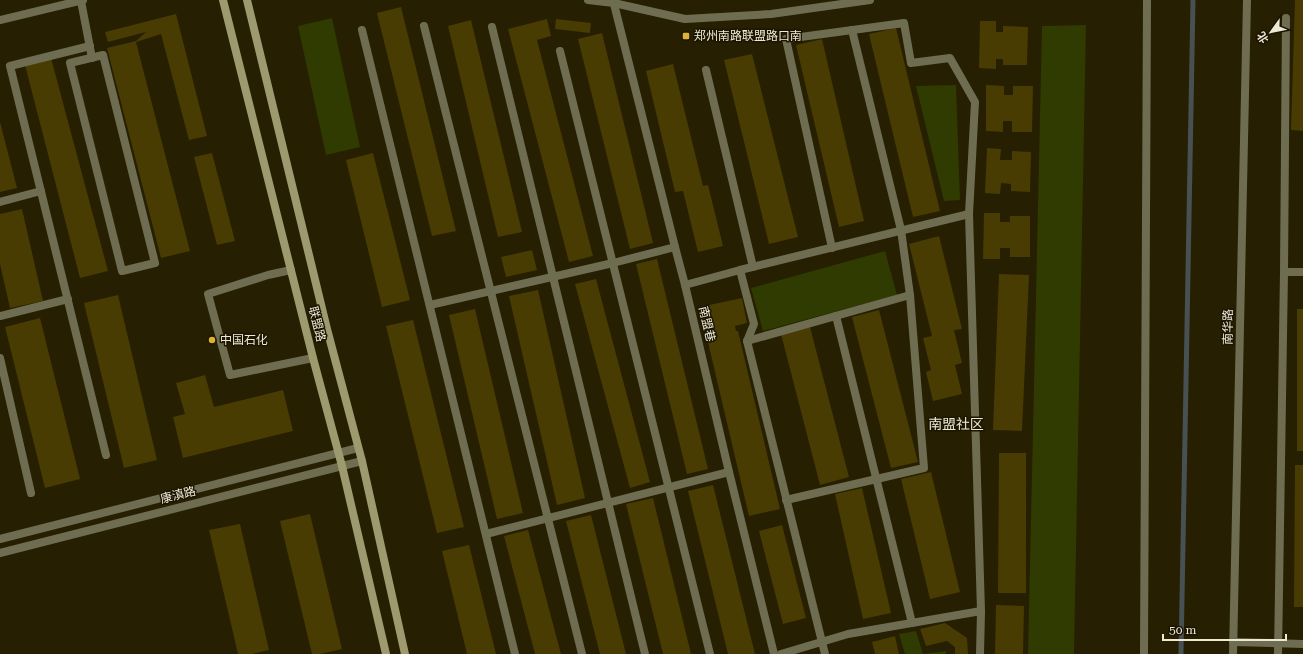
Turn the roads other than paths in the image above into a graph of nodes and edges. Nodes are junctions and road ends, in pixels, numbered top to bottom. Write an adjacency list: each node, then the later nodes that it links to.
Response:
1 (82, 0): 10 (street); 15 (street)
2 (223, 0): 27 (main road, 联盟路)
3 (247, 0): 42 (main road, 联盟路)
4 (588, 0): 8 (street)
5 (870, 0): 8 (street)
6 (1147, 0): 73 (street)
7 (1247, 0): 60 (street, 南华路)
8 (614, 1): 23 (street, 南盟巷)
9 (1286, 18): 29 (street)
10 (0, 20)
11 (424, 26): 33 (street)
12 (492, 27): 31 (street)
13 (362, 30): 36 (street)
14 (852, 30): 21 (street); 22 (street); 24 (street)
15 (90, 46): 17 (street); 19 (street)
16 (560, 51): 25 (street)
17 (92, 58): 17 (street)
18 (706, 70): 26 (street)
19 (41, 192): 20 (street); 35 (street)
20 (0, 202)
21 (969, 214): 22 (street); 57 (street)
22 (901, 230): 24 (street); 34 (street)
23 (674, 247): 25 (street); 32 (street, 南盟巷)
24 (832, 248): 26 (street)
25 (613, 263): 31 (street); 49 (street)
26 (753, 267): 28 (street)
27 (291, 270): 41 (main road, 联盟路); 41 (street)
28 (740, 270): 32 (street); 39 (street)
29 (1284, 272): 30 (street); 61 (street)
30 (1303, 272)
31 (553, 277): 33 (street); 52 (street)
32 (685, 285): 47 (street, 南盟巷)
33 (491, 291): 36 (street); 53 (street)
34 (910, 295): 38 (street); 48 (street)
35 (68, 299): 37 (street); 44 (street)
36 (430, 305): 54 (street)
37 (0, 316)
38 (836, 316): 39 (street); 48 (street)
39 (747, 341): 51 (street)
40 (0, 358): 50 (street)
41 (313, 358): 43 (main road, 联盟路)
42 (358, 448): 43 (street, 康滇路); 45 (main road, 联盟路)
43 (338, 453): 46 (main road, 联盟路); 55 (street, 康滇路)
44 (106, 455)
45 (362, 461): 46 (street, 康滇路); 64 (main road, 联盟路)
46 (342, 466): 56 (street, 康滇路); 63 (main road, 联盟路)
47 (729, 472): 49 (street); 69 (street, 南盟巷)
48 (876, 479): 51 (street); 58 (street)
49 (668, 487): 52 (street); 68 (street)
50 (31, 493)
51 (786, 500): 59 (street)
52 (608, 502): 53 (street); 67 (street)
53 (548, 518): 54 (street); 66 (street)
54 (486, 534): 65 (street)
55 (0, 539)
56 (0, 553)
57 (980, 611): 58 (street); 72 (street)
58 (912, 623): 59 (street)
59 (822, 642): 70 (street); 71 (street)
60 (1233, 642): 61 (street); 74 (street, 南华路)
61 (1278, 643): 62 (street); 75 (street)
62 (1303, 644)
63 (386, 654)
64 (405, 654)
65 (515, 654)
66 (582, 654)
67 (645, 654)
68 (710, 654)
69 (774, 654)
70 (781, 654)
71 (825, 654)
72 (980, 654)
73 (1144, 654)
74 (1233, 654)
75 (1278, 654)

